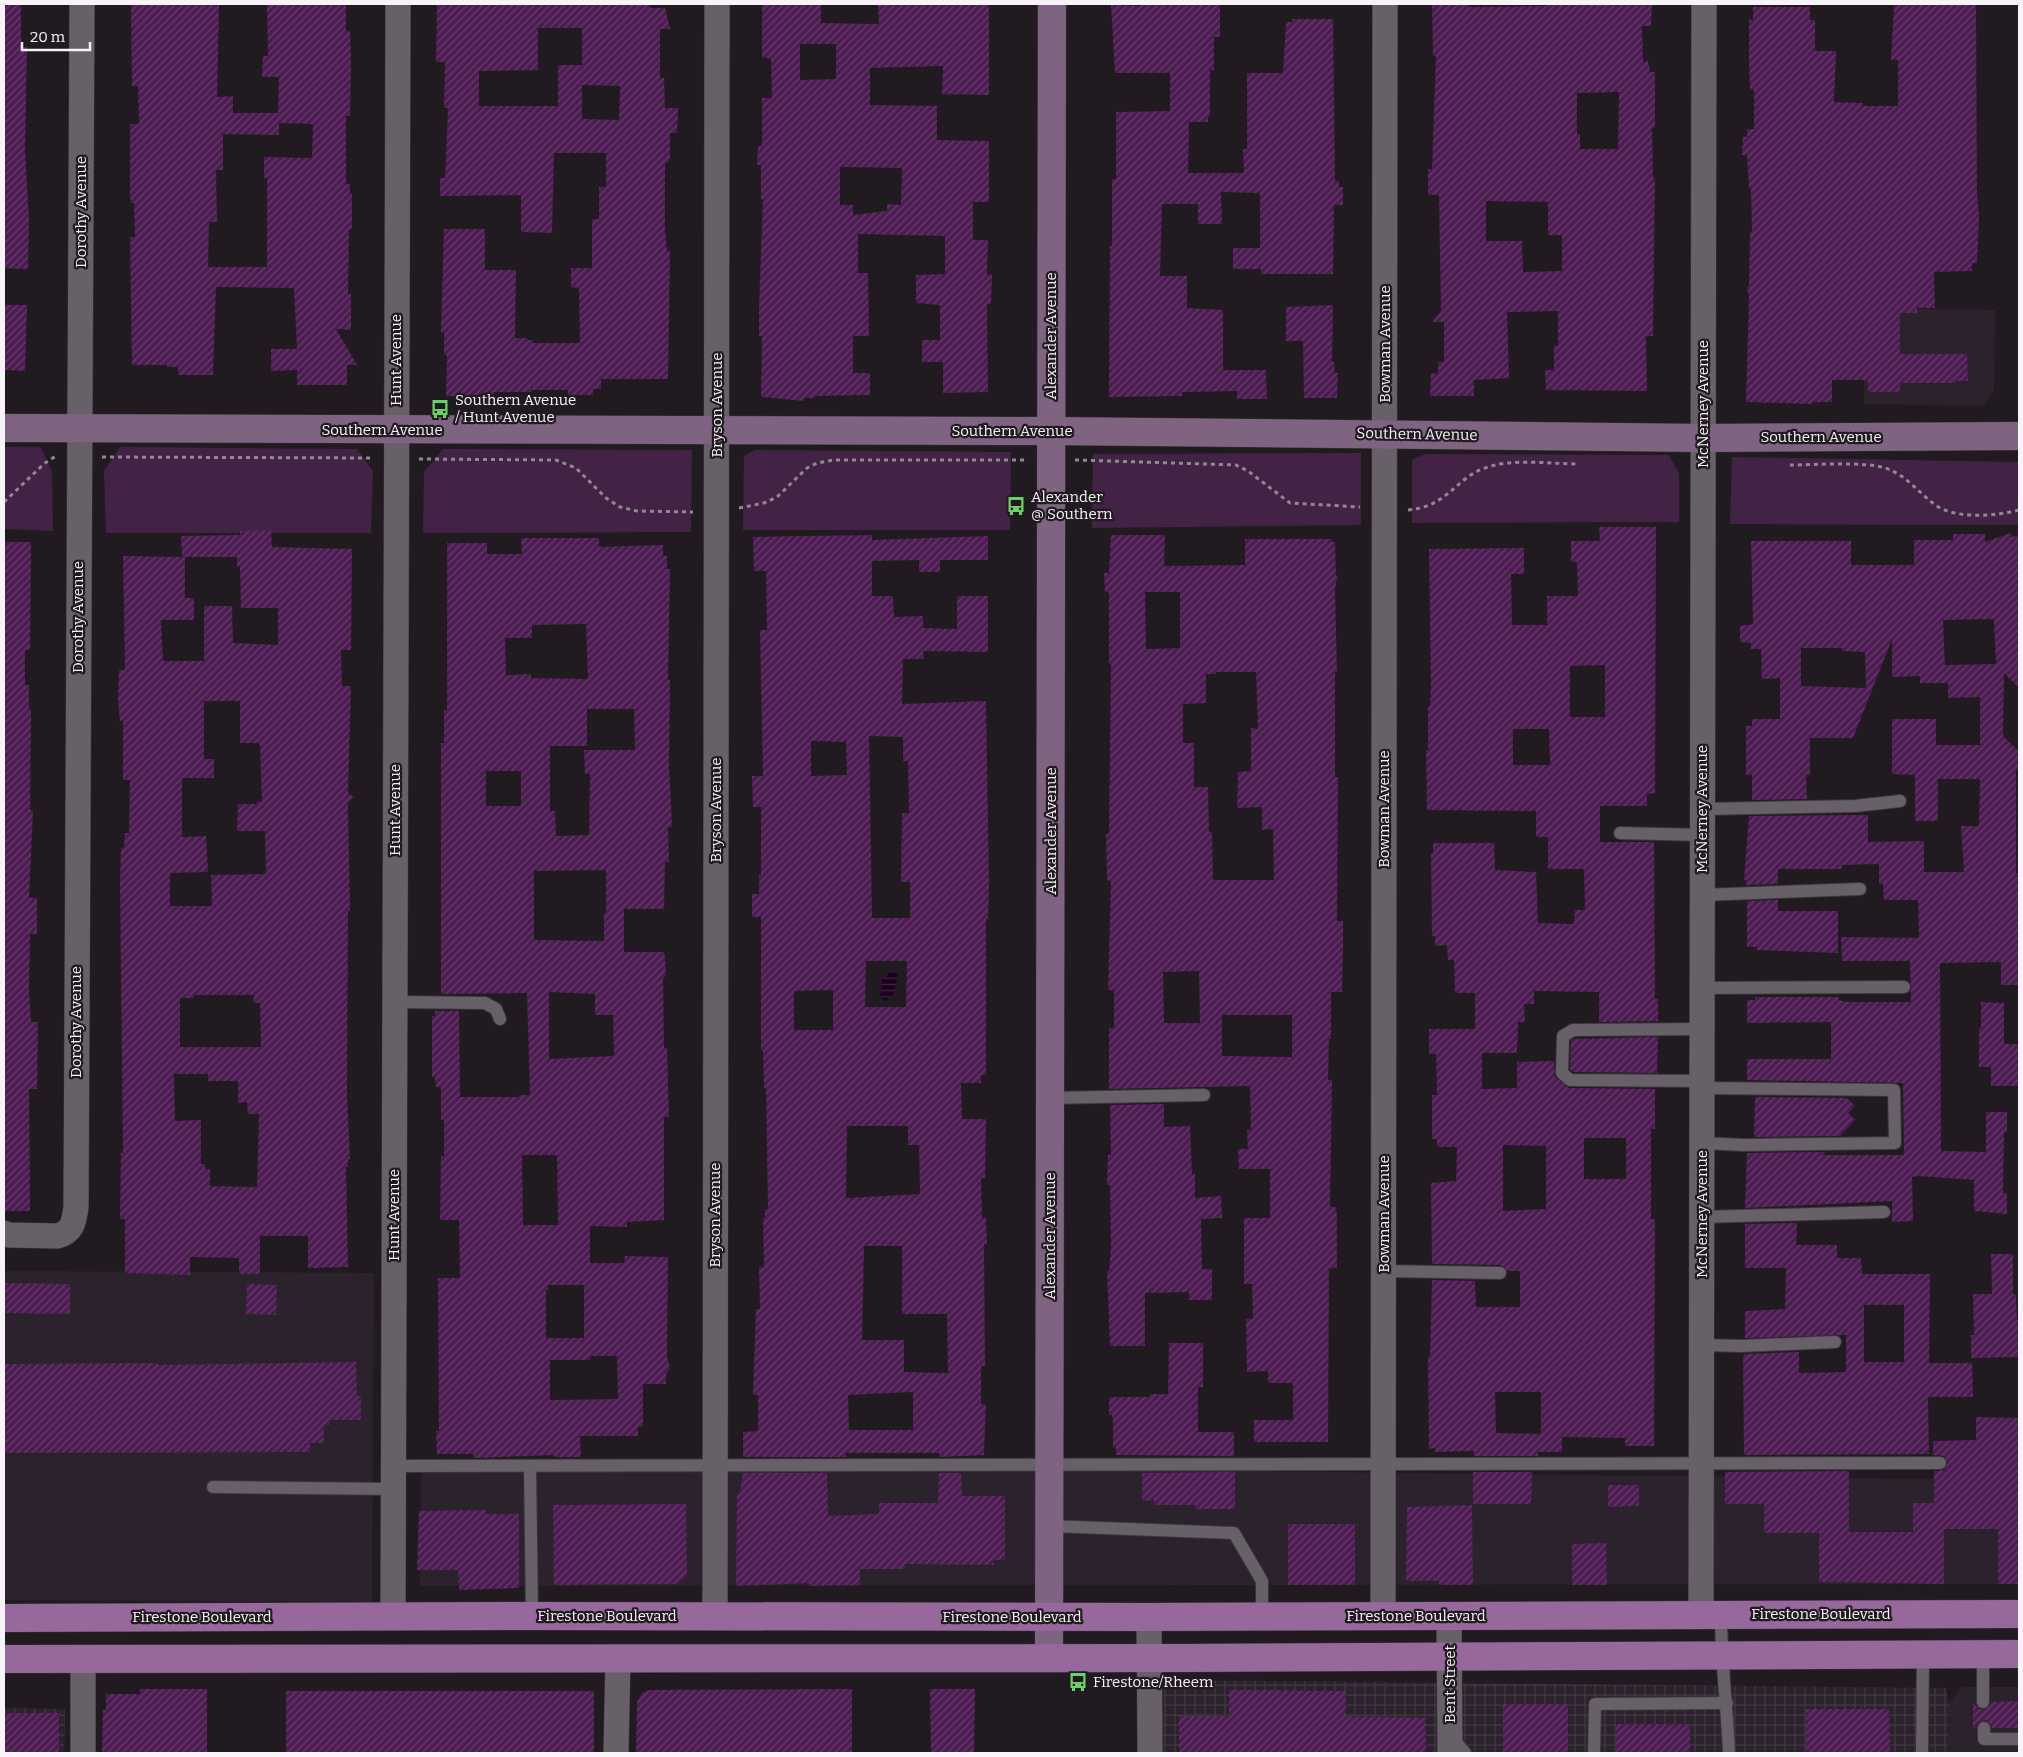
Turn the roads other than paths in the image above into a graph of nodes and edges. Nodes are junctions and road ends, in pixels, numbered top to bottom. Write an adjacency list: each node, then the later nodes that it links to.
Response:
1 (82, 4): 8 (street, Dorothy Avenue)
2 (398, 4): 9 (street, Hunt Avenue)
3 (718, 4): 11 (street, Bryson Avenue)
4 (1052, 4): 10 (street, Alexander Avenue)
5 (1385, 4): 12 (street, Bowman Avenue)
6 (1704, 4): 14 (street, McNerney Avenue)
7 (4, 428): 8 (street, Southern Avenue)
8 (80, 429): 9 (street, Southern Avenue); 32 (street, Dorothy Avenue)
9 (396, 430): 11 (street, Southern Avenue); 23 (street, Hunt Avenue)
10 (1051, 431): 11 (street, Southern Avenue); 12 (street, Southern Avenue); 28 (street, Alexander Avenue)
11 (717, 432): 42 (street, Bryson Avenue)
12 (1385, 433): 14 (street, Southern Avenue); 33 (street, Bowman Avenue)
13 (2019, 436): 14 (street, Southern Avenue)
14 (1703, 438): 16 (street, McNerney Avenue)
15 (1900, 801): 16 (lane)
16 (1702, 809): 18 (street, McNerney Avenue)
17 (1620, 833): 18 (lane)
18 (1702, 835): 20 (street, McNerney Avenue)
19 (1860, 889): 20 (lane)
20 (1702, 895): 21 (street, McNerney Avenue)
21 (1702, 988): 22 (lane); 25 (street, McNerney Avenue)
22 (1904, 988)
23 (395, 1002): 24 (lane); 43 (street, Hunt Avenue)
24 (500, 1019)
25 (1702, 1029): 26 (street, McNerney Avenue); 26 (lane)
26 (1702, 1085): 29 (street, McNerney Avenue); 29 (lane)
27 (1204, 1095): 28 (lane)
28 (1050, 1098): 40 (street, Alexander Avenue)
29 (1702, 1143): 31 (street, McNerney Avenue)
30 (1884, 1212): 31 (lane)
31 (1702, 1217): 36 (street, McNerney Avenue)
32 (6, 1236)
33 (1384, 1271): 34 (lane); 38 (street, Bowman Avenue)
34 (1500, 1273)
35 (1835, 1342): 36 (lane)
36 (1702, 1345): 39 (street, McNerney Avenue)
37 (1940, 1463): 39 (lane)
38 (1384, 1464): 39 (lane); 40 (lane); 48 (street, Bowman Avenue)
39 (1701, 1464): 46 (street, McNerney Avenue)
40 (1050, 1465): 42 (lane); 45 (street, Alexander Avenue)
41 (530, 1466): 42 (lane); 43 (lane); 49 (lane)
42 (715, 1466): 50 (street, Bryson Avenue)
43 (394, 1478): 44 (lane); 54 (street, Hunt Avenue)
44 (213, 1487)
45 (1050, 1526): 51 (street, Alexander Avenue); 52 (lane)
46 (1711, 1614): 47 (main road, Firestone Boulevard); 53 (main road, Firestone Boulevard); 59 (lane)
47 (2019, 1614)
48 (1383, 1615): 52 (main road, Firestone Boulevard); 53 (main road, Firestone Boulevard)
49 (532, 1616): 50 (main road, Firestone Boulevard); 54 (main road, Firestone Boulevard)
50 (715, 1616): 51 (main road, Firestone Boulevard)
51 (1050, 1616): 56 (main road, Firestone Boulevard); 63 (street, Alexander Avenue)
52 (1262, 1616): 56 (main road, Firestone Boulevard)
53 (1449, 1616): 61 (street, Bent Street)
54 (393, 1617): 55 (main road, Firestone Boulevard)
55 (4, 1618)
56 (1149, 1618): 64 (street)
57 (1983, 1654): 58 (main road); 60 (main road); 67 (lane)
58 (2019, 1654)
59 (1721, 1655): 60 (main road); 61 (main road); 68 (lane)
60 (1923, 1655): 77 (lane)
61 (1450, 1656): 64 (main road); 71 (street, Bent Street)
62 (618, 1658): 63 (main road); 66 (main road); 73 (street)
63 (1049, 1658): 64 (main road)
64 (1150, 1658): 74 (street)
65 (4, 1659): 66 (main road)
66 (83, 1659): 72 (street)
67 (1983, 1702)
68 (1727, 1703): 75 (lane); 76 (lane)
69 (1984, 1728): 70 (lane)
70 (2019, 1739)
71 (1455, 1747)
72 (83, 1753)
73 (616, 1753)
74 (1150, 1753)
75 (1594, 1753)
76 (1729, 1753)
77 (1922, 1753)

